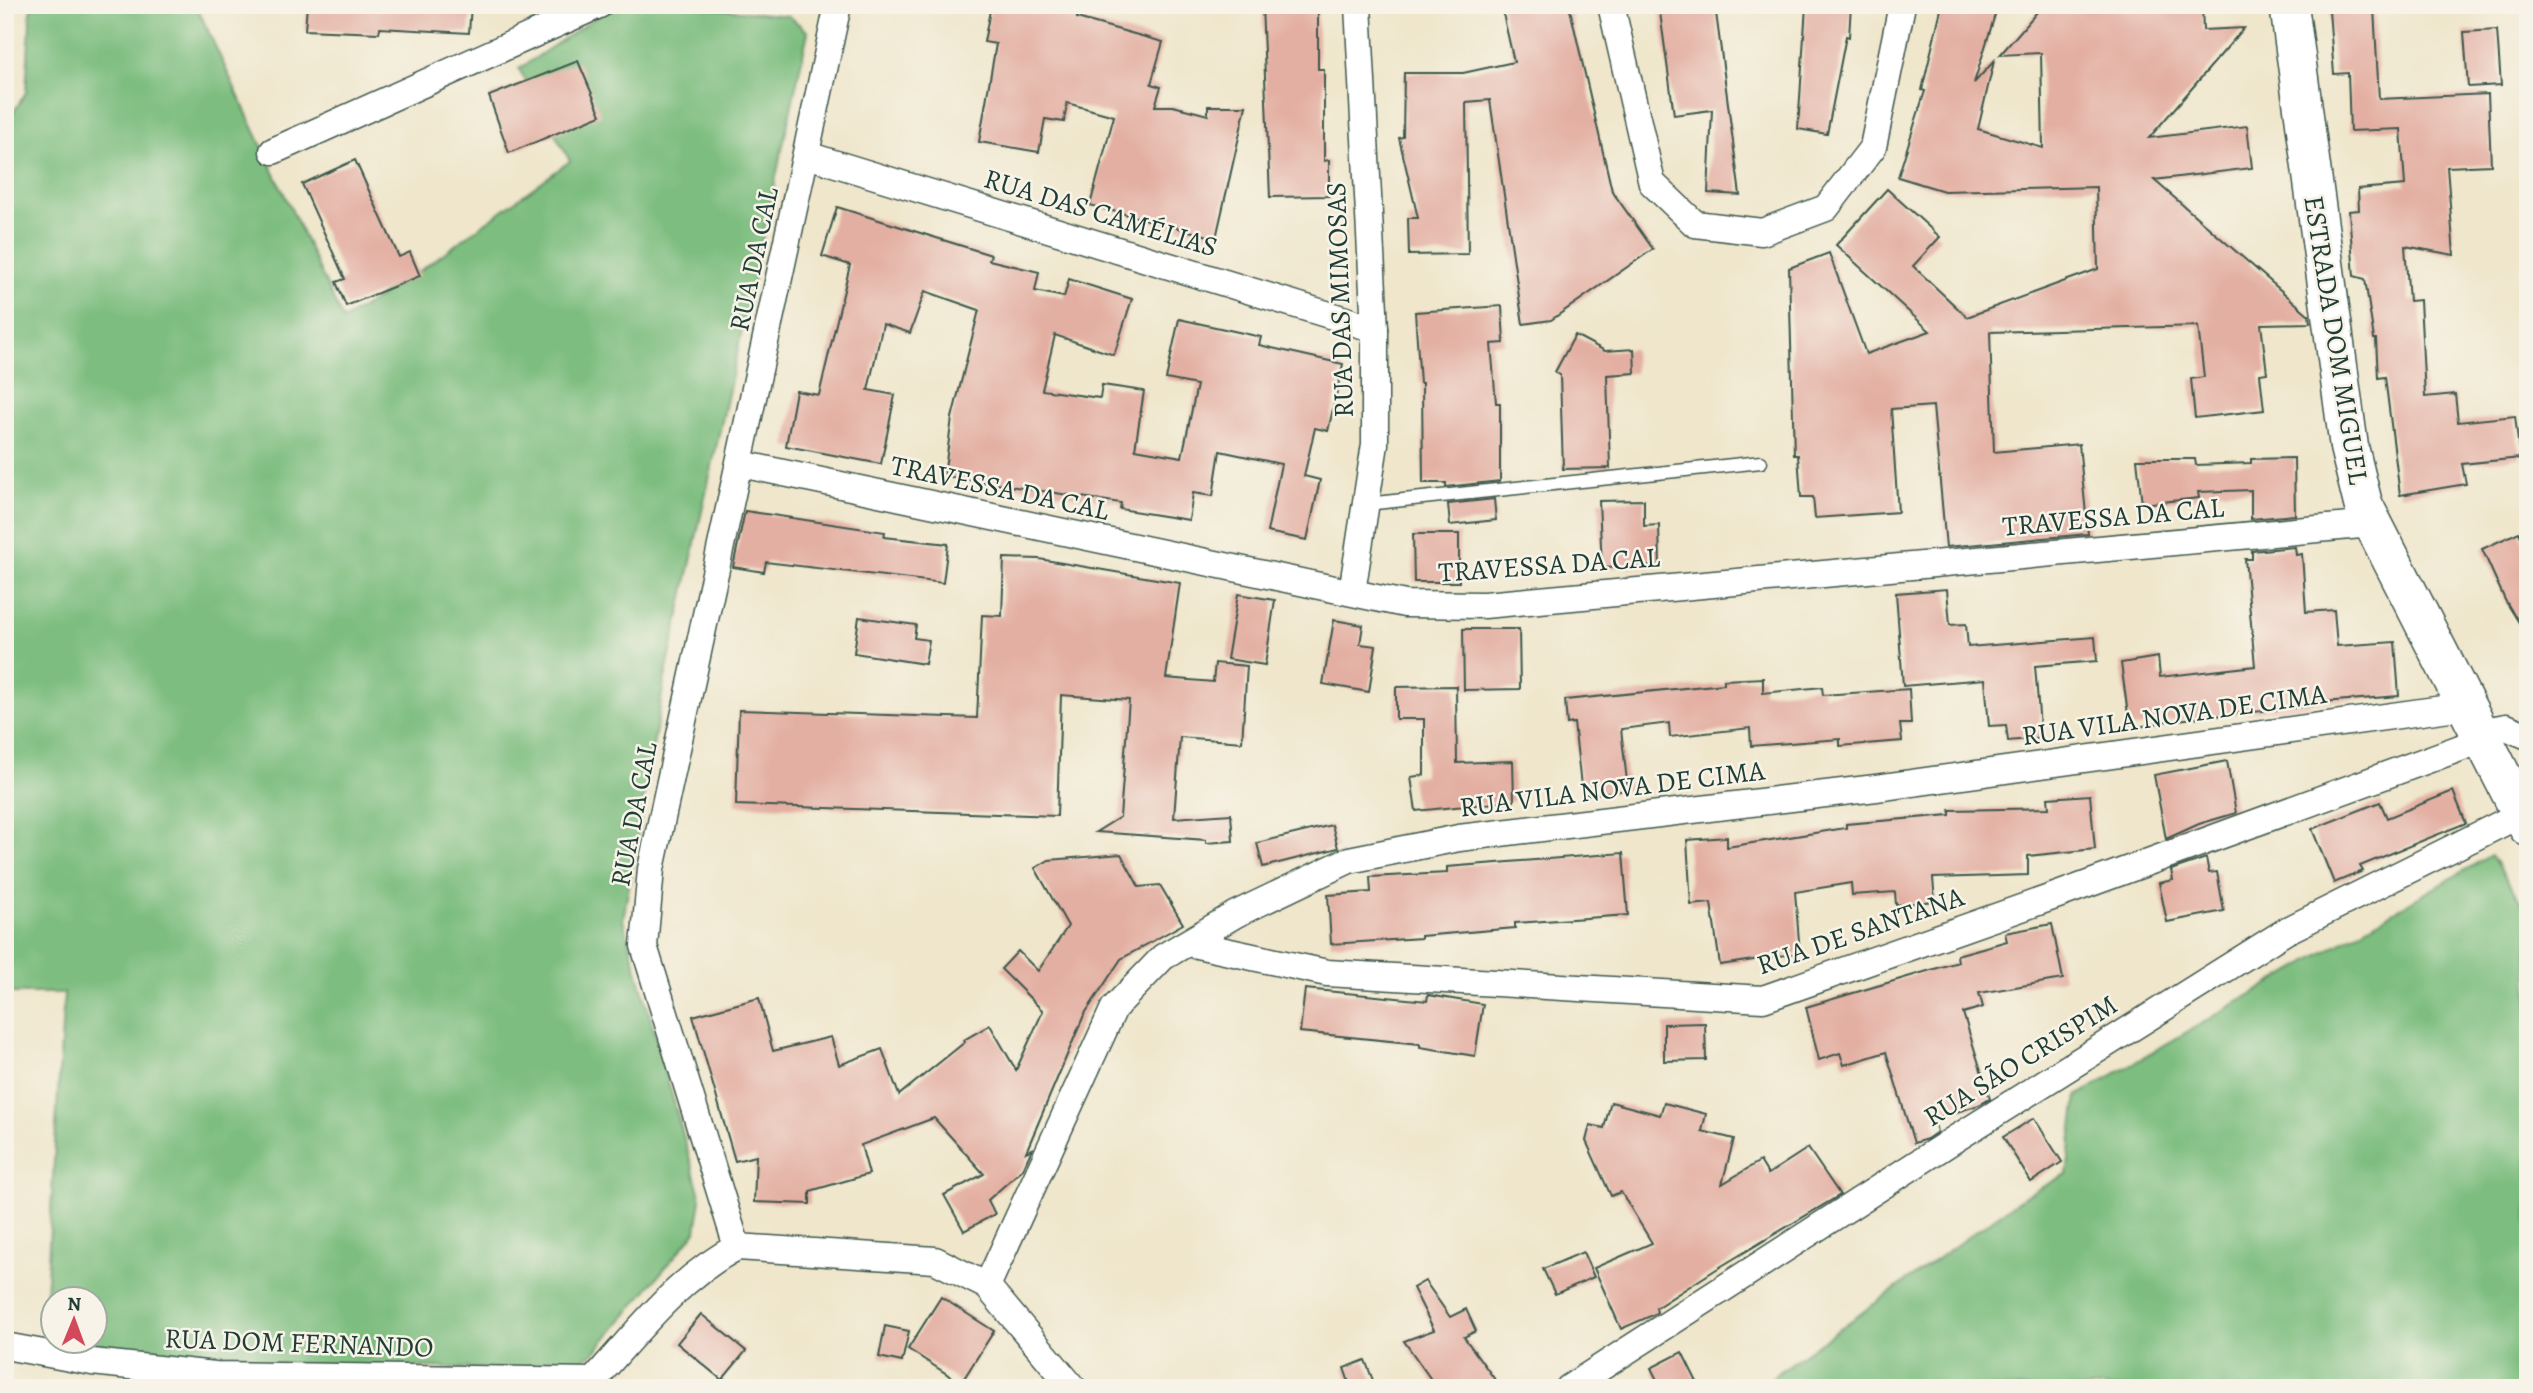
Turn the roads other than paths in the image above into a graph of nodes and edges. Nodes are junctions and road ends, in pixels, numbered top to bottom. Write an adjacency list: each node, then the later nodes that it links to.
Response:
1 (599, 5): 7 (street)
2 (838, 5): 8 (street, RUA DA CAL)
3 (1358, 5): 9 (street, RUA DAS MIMOSAS)
4 (1611, 5): 5 (street)
5 (1902, 5)
6 (2290, 5): 13 (main road, ESTRADA DOM MIGUEL)
7 (273, 151)
8 (807, 155): 9 (street, RUA DAS CAMÉLIAS); 11 (street, RUA DA CAL)
9 (1376, 329): 12 (street, RUA DAS MIMOSAS)
10 (1762, 462): 12 (lane)
11 (741, 464): 14 (street, TRAVESSA DA CAL); 19 (street, RUA DA CAL)
12 (1366, 504): 14 (street, RUA DAS MIMOSAS)
13 (2372, 524): 14 (street, TRAVESSA DA CAL); 15 (main road, ESTRADA DOM MIGUEL)
14 (1352, 592)
15 (2475, 726): 16 (street); 17 (main road, ESTRADA DOM MIGUEL); 18 (street, RUA VILA NOVA DE CIMA); 18 (street, RUA DE SANTANA)
16 (2528, 736)
17 (2524, 821): 24 (street, RUA SÃO CRISPIM)
18 (1188, 943): 20 (street, RUA VILA NOVA DE CIMA)
19 (737, 1247): 20 (street); 22 (street)
20 (987, 1286): 23 (street)
21 (5, 1346): 22 (street, RUA DOM FERNANDO)
22 (593, 1384)
23 (1073, 1388)
24 (1570, 1388)

